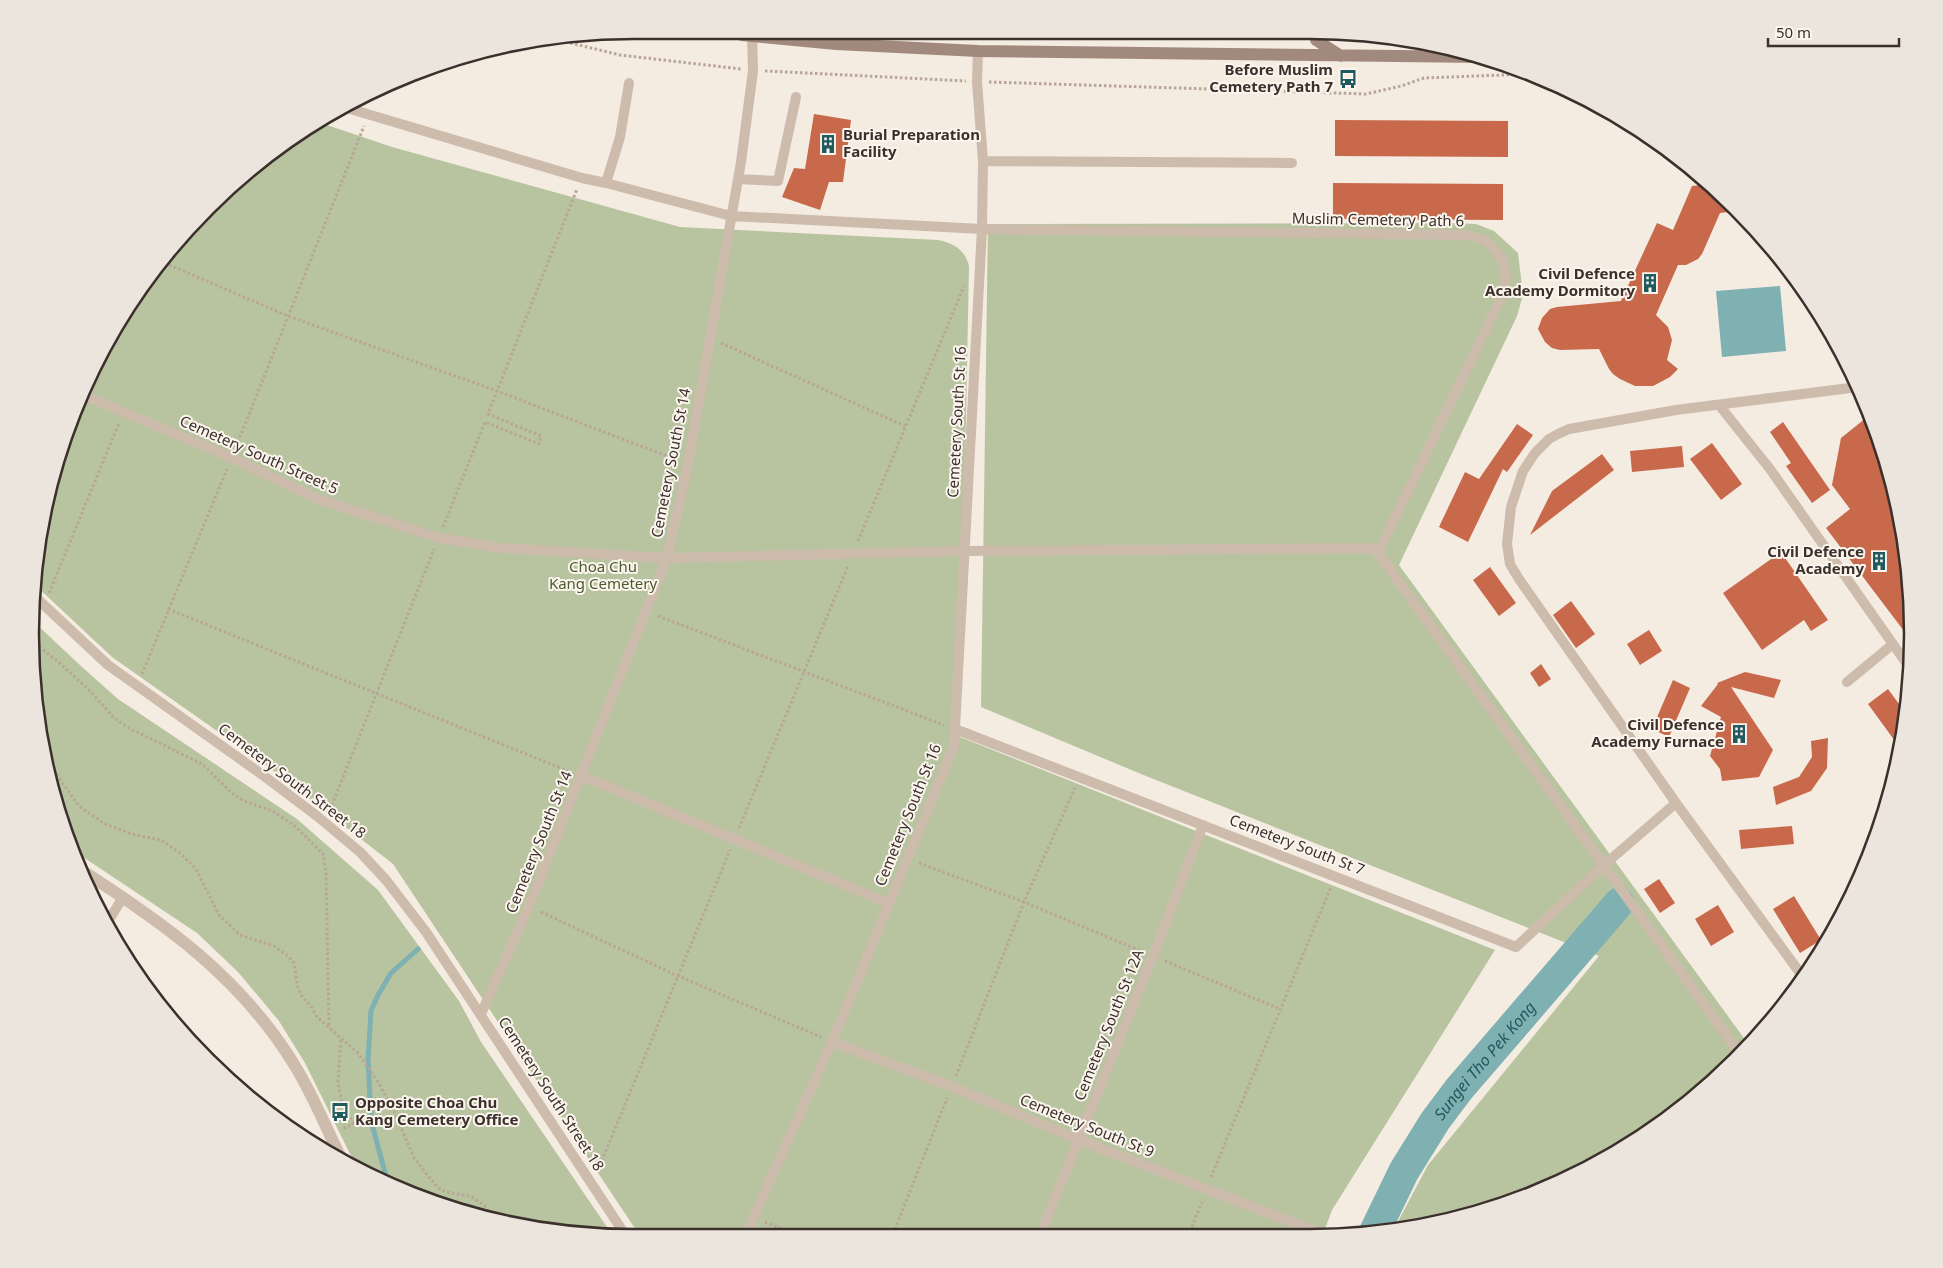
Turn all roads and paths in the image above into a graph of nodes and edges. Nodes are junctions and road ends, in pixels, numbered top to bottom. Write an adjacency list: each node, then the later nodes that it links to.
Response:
1 (748, 39): 8 (lane, Cemetery South St 14)
2 (780, 39): 5 (main road)
3 (1316, 39): 6 (main road)
4 (569, 43): 8 (path)
5 (978, 51): 6 (main road); 10 (lane, Cemetery South St 16)
6 (1341, 56): 7 (main road)
7 (1450, 56)
8 (753, 71): 10 (path); 18 (lane, Cemetery South St 14)
9 (1512, 75): 10 (path)
10 (977, 82): 15 (lane, Cemetery South St 16)
11 (629, 84): 19 (lane)
12 (796, 97): 18 (lane)
13 (352, 110): 14 (lane, Muslim Cemetery Path 6)
14 (368, 114): 17 (lane, Muslim Cemetery Path 6); 23 (path)
15 (983, 161): 16 (lane); 21 (lane, Cemetery South St 16)
16 (1292, 163)
17 (582, 178): 19 (lane, Muslim Cemetery Path 6); 26 (path)
18 (738, 178): 20 (lane, Cemetery South St 14)
19 (606, 183): 20 (lane, Muslim Cemetery Path 6)
20 (731, 216): 21 (lane, Muslim Cemetery Path 6); 24 (lane, Cemetery South St 14)
21 (982, 229): 34 (lane, Cemetery South St 16); 35 (lane, Muslim Cemetery Path 6)
22 (168, 264): 23 (path)
23 (288, 316): 26 (path); 31 (path)
24 (710, 338): 30 (path); 32 (lane, Cemetery South St 14)
25 (1851, 389): 28 (lane)
26 (497, 391): 32 (path); 33 (path)
27 (88, 397): 29 (lane, Cemetery South Street 5)
28 (1719, 405): 41 (lane); 51 (lane)
29 (123, 413): 31 (lane, Cemetery South Street 5); 38 (path)
30 (905, 426)
31 (232, 458): 33 (lane, Cemetery South Street 5); 39 (path)
32 (688, 464): 36 (lane, Cemetery South St 14)
33 (439, 538): 36 (lane, Cemetery South Street 5); 46 (path)
34 (966, 551): 35 (lane, Cemetery South Street 5); 36 (lane, Cemetery South Street 5); 47 (lane, Cemetery South St 16)
35 (1378, 553): 56 (lane)
36 (667, 558): 40 (lane, Cemetery South St 14)
37 (40, 601): 38 (lane, Cemetery South Street 18)
38 (44, 605): 45 (lane, Cemetery South Street 18)
39 (168, 609): 45 (path); 46 (path)
40 (645, 611): 47 (path); 49 (lane, Cemetery South St 14)
41 (1893, 644): 43 (lane); 44 (lane)
42 (39, 647): 69 (path)
43 (1903, 659)
44 (1848, 682)
45 (137, 686): 52 (lane, Cemetery South Street 18)
46 (377, 693): 49 (path); 52 (path)
47 (955, 729): 50 (lane, Cemetery South St 7); 55 (lane, Cemetery South St 16)
48 (55, 773): 69 (path)
49 (582, 776): 54 (lane); 62 (lane, Cemetery South St 14)
50 (1080, 776): 53 (lane, Cemetery South St 7); 60 (path)
51 (1676, 803): 56 (lane); 65 (lane)
52 (326, 823): 68 (lane, Cemetery South Street 18)
53 (1203, 825): 58 (lane, Cemetery South St 7); 64 (lane, Cemetery South St 12A)
54 (735, 840): 61 (lane); 66 (path)
55 (907, 858): 60 (path); 61 (lane, Cemetery South St 16)
56 (1604, 865): 58 (lane, Cemetery South St 7); 72 (lane)
57 (90, 876): 59 (street)
58 (1335, 876): 67 (path)
59 (123, 897): 63 (lane); 74 (street)
60 (1024, 902): 64 (path); 73 (path)
61 (888, 903): 71 (lane, Cemetery South St 16)
62 (529, 906): 66 (path); 68 (lane, Cemetery South St 14)
63 (111, 918)
64 (1153, 956): 67 (path); 75 (lane, Cemetery South St 12A)
65 (1799, 972)
66 (678, 976): 71 (path); 77 (path)
67 (1280, 1009): 78 (path)
68 (481, 1014): 77 (lane, Cemetery South Street 18)
69 (329, 1029): 70 (path)
70 (342, 1039): 74 (path); 79 (path)
71 (832, 1042): 73 (lane, Cemetery South St 9); 80 (lane, Cemetery South St 16)
72 (1736, 1049)
73 (951, 1086): 75 (lane, Cemetery South St 9); 84 (path)
74 (330, 1136): 76 (street)
75 (1078, 1140): 78 (lane, Cemetery South St 9); 85 (lane, Cemetery South St 12A)
76 (337, 1151)
77 (591, 1184): 81 (lane, Cemetery South Street 18)
78 (1206, 1190): 86 (path); 87 (lane, Cemetery South St 9)
79 (488, 1211)
80 (753, 1217): 82 (lane, Cemetery South St 16); 83 (path)
81 (621, 1229)
82 (748, 1229)
83 (782, 1229)
84 (896, 1229)
85 (1042, 1229)
86 (1191, 1229)
87 (1312, 1229)

